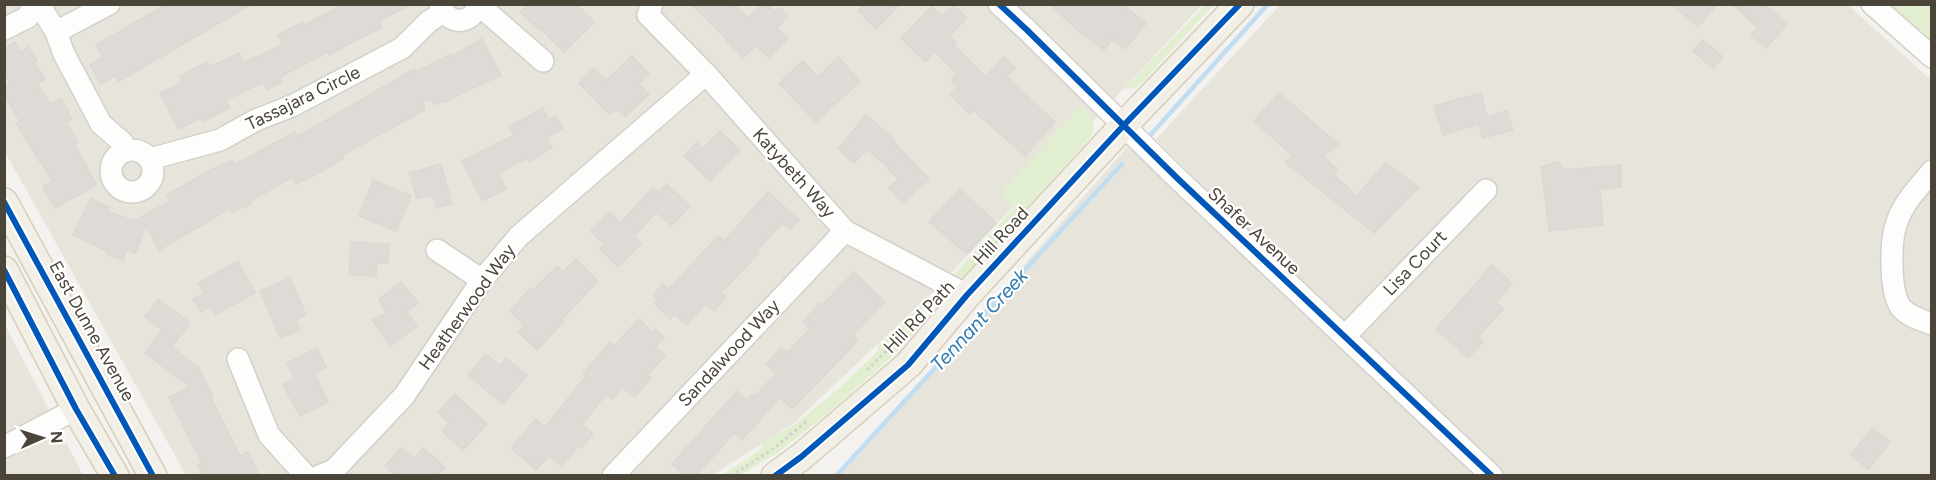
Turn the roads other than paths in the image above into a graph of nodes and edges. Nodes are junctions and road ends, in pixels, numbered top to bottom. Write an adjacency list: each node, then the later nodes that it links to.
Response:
1 (33, 4): 10 (street)
2 (39, 4): 11 (street)
3 (109, 4): 11 (street)
4 (479, 4): 8 (street); 13 (street)
5 (999, 4): 15 (street, Shafer Avenue)
6 (1240, 4): 15 (main road, Hill Road)
7 (1872, 4): 12 (street)
8 (442, 8): 17 (street, Tassajara Circle)
9 (650, 10): 14 (street, Katybeth Way)
10 (4, 29)
11 (56, 32): 16 (street)
12 (1932, 57)
13 (543, 62)
14 (706, 74): 21 (street, Katybeth Way); 24 (street, Heatherwood Way)
15 (1124, 125): 25 (main road, Hill Road); 27 (street, Shafer Avenue)
16 (124, 151): 17 (street); 17 (street)
17 (150, 159)
18 (1932, 171): 26 (street)
19 (1486, 190): 27 (street, Lisa Court)
20 (4, 202): 32 (main road, East Dunne Avenue)
21 (845, 231): 25 (street, Katybeth Way); 35 (street, Sandalwood Way)
22 (437, 250): 24 (street)
23 (4, 270): 29 (main road)
24 (482, 280): 34 (street, Heatherwood Way)
25 (967, 295): 36 (main road, Hill Road)
26 (1932, 324)
27 (1345, 336): 37 (street, Shafer Avenue)
28 (238, 359): 33 (street)
29 (76, 408): 30 (street); 31 (main road)
30 (4, 447)
31 (115, 476)
32 (153, 476)
33 (306, 476)
34 (319, 476)
35 (614, 476)
36 (775, 476)
37 (1492, 476)

